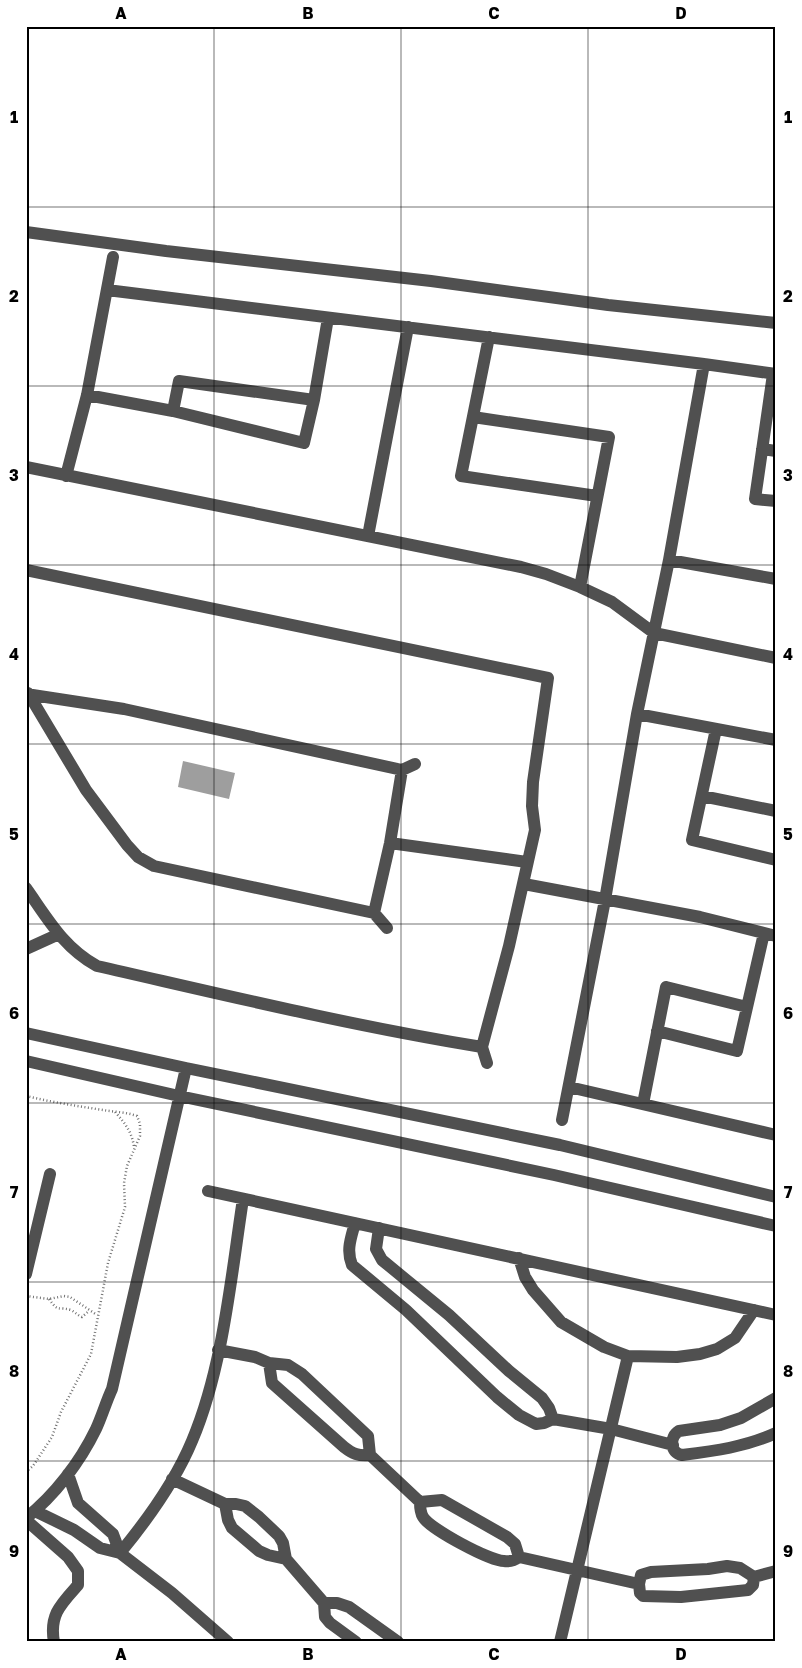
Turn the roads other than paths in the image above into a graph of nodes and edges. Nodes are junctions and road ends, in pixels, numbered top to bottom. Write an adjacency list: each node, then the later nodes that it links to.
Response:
1 (26, 232): 5 (street)
2 (113, 257): 3 (street)
3 (107, 290): 4 (street); 10 (street)
4 (328, 318): 6 (street); 11 (street)
5 (776, 323)
6 (408, 327): 7 (street); 20 (street)
7 (489, 337): 8 (street); 13 (street)
8 (704, 364): 9 (street); 21 (street)
9 (774, 374): 14 (street)
10 (87, 395): 12 (street); 17 (street)
11 (314, 400): 12 (street); 12 (street)
12 (173, 411)
13 (473, 417): 18 (street); 18 (street)
14 (762, 449): 15 (street); 19 (street)
15 (776, 451)
16 (26, 467): 17 (street)
17 (66, 476): 20 (street)
18 (597, 496): 24 (street)
19 (776, 501)
20 (368, 536): 24 (street)
21 (670, 560): 23 (street); 25 (street)
22 (26, 570): 37 (street)
23 (776, 579)
24 (580, 586): 25 (street)
25 (654, 633): 26 (street); 28 (street)
26 (776, 658)
27 (27, 694): 32 (street); 41 (street)
28 (637, 714): 29 (street); 40 (street)
29 (716, 729): 30 (street); 33 (street)
30 (776, 740)
31 (415, 764): 32 (street)
32 (402, 770): 35 (street)
33 (702, 796): 34 (street); 36 (street)
34 (776, 811)
35 (390, 843): 37 (street); 41 (street)
36 (776, 860)
37 (527, 862): 38 (street)
38 (524, 884): 40 (street); 49 (street)
39 (27, 891): 43 (street)
40 (605, 900): 44 (street); 53 (street)
41 (374, 913): 42 (street)
42 (387, 928)
43 (58, 934): 45 (street); 49 (street)
44 (770, 935): 46 (street)
45 (26, 949)
46 (747, 1007): 47 (street); 47 (street)
47 (657, 1031): 55 (street)
48 (26, 1033): 52 (street)
49 (482, 1047): 51 (street)
50 (26, 1061): 54 (street)
51 (487, 1063)
52 (186, 1068): 54 (street); 60 (street)
53 (569, 1087): 55 (street); 56 (street)
54 (180, 1096): 63 (street); 78 (street)
55 (642, 1104): 57 (street)
56 (562, 1120)
57 (776, 1135)
58 (50, 1174): 66 (street)
59 (208, 1191): 61 (street)
60 (776, 1197)
61 (243, 1198): 62 (street); 69 (street)
62 (355, 1223): 64 (street); 73 (street)
63 (776, 1226)
64 (379, 1228): 65 (street); 73 (street)
65 (519, 1258): 67 (street); 70 (street)
66 (26, 1274)
67 (754, 1310): 68 (street); 70 (street)
68 (776, 1316)
69 (218, 1350): 71 (street); 79 (street)
70 (628, 1356): 74 (street)
71 (269, 1363): 77 (street); 77 (street)
72 (776, 1398): 76 (street)
73 (553, 1419): 74 (street)
74 (611, 1429): 76 (street); 86 (street)
75 (776, 1433): 76 (street)
76 (673, 1445)
77 (370, 1455): 80 (street)
78 (68, 1474): 82 (street); 83 (street)
79 (172, 1480): 81 (street); 83 (street)
80 (420, 1502): 85 (street); 85 (street)
81 (225, 1504): 84 (street); 84 (street)
82 (29, 1516): 83 (street); 91 (street)
83 (120, 1553): 92 (street)
84 (286, 1558): 90 (street)
85 (520, 1558): 86 (street)
86 (578, 1570): 89 (street); 95 (street)
87 (776, 1572): 88 (street)
88 (754, 1577): 89 (street); 89 (street)
89 (638, 1584)
90 (324, 1603): 93 (street); 94 (street)
91 (54, 1642)
92 (228, 1642)
93 (356, 1642)
94 (398, 1642)
95 (560, 1642)

